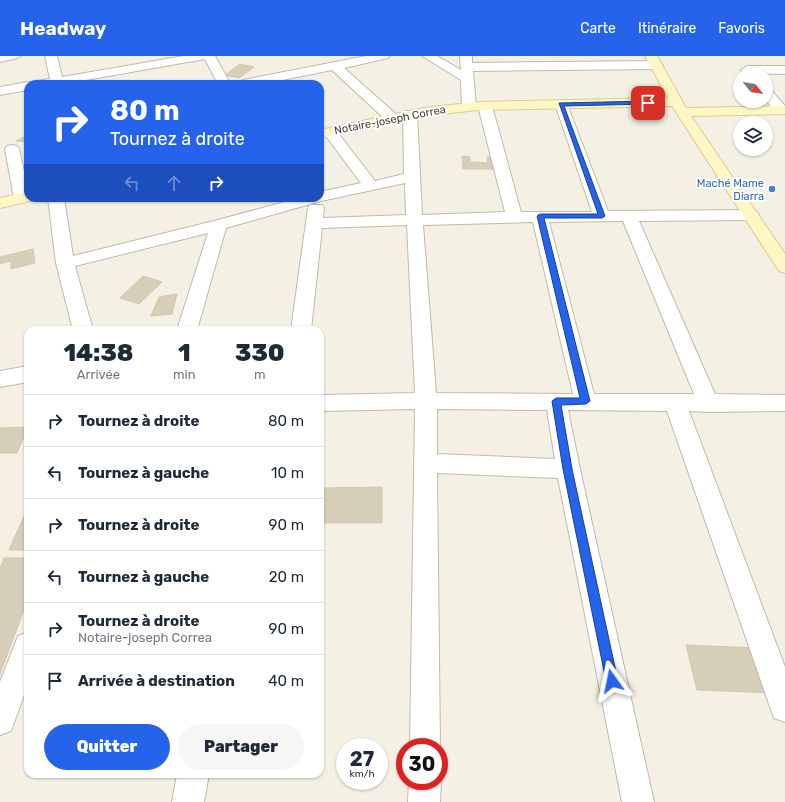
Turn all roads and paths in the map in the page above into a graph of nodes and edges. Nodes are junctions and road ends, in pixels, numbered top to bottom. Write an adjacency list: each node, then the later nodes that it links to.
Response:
1 (14, 56): 7 (street)
2 (51, 56): 18 (street)
3 (204, 56): 12 (street); 20 (street)
4 (384, 56): 6 (street)
5 (428, 56): 13 (street)
6 (369, 57): 11 (street)
7 (0, 58)
8 (654, 60): 10 (street); 28 (street)
9 (294, 61): 16 (street)
10 (539, 61): 13 (street)
11 (334, 65): 16 (street); 30 (street)
12 (142, 67): 17 (street); 19 (street)
13 (466, 67): 27 (street)
14 (773, 69): 15 (street)
15 (785, 70)
16 (302, 72): 21 (street)
17 (148, 78)
18 (56, 80)
19 (73, 80)
20 (222, 80)
21 (276, 80)
22 (24, 87): 23 (street)
23 (0, 91)
24 (773, 99): 29 (street)
25 (561, 104): 26 (street, Notaire-joseph Correa); 28 (street, Notaire-joseph Correa); 46 (street)
26 (485, 106): 27 (street, Notaire-joseph Correa); 44 (street)
27 (469, 107): 30 (street, Notaire-joseph Correa)
28 (680, 107): 29 (street, Notaire-joseph Correa); 43 (street)
29 (783, 110)
30 (401, 116): 31 (street, Notaire-joseph Correa); 34 (street)
31 (325, 133): 35 (street)
32 (24, 147): 33 (street)
33 (6, 150): 36 (street)
34 (412, 177): 35 (street); 48 (street)
35 (371, 186): 37 (street)
36 (24, 195)
37 (324, 196)
38 (24, 197): 42 (street)
39 (57, 202): 52 (street)
40 (302, 202): 50 (street)
41 (316, 202): 49 (street)
42 (0, 203)
43 (751, 215): 47 (street); 51 (street)
44 (514, 216): 45 (street); 48 (street)
45 (540, 216): 46 (street); 60 (street)
46 (602, 216): 47 (street)
47 (629, 216): 64 (street)
48 (416, 220): 49 (street); 58 (street)
49 (315, 223): 55 (street)
50 (219, 225): 52 (street); 54 (street)
51 (783, 261)
52 (65, 263): 53 (street)
53 (82, 326)
54 (189, 326)
55 (302, 326)
56 (24, 375): 57 (street)
57 (0, 379)
58 (426, 401): 59 (street); 61 (street); 65 (street)
59 (556, 401): 60 (street); 66 (street)
60 (586, 401): 62 (street)
61 (324, 403)
62 (675, 403): 64 (street); 68 (street)
63 (785, 403): 64 (street)
64 (709, 404)
65 (426, 462): 66 (street); 70 (street)
66 (568, 469): 75 (street)
67 (24, 657): 69 (street)
68 (785, 707)
69 (0, 720)
70 (425, 738)
71 (192, 778): 73 (street)
72 (425, 790): 74 (street)
73 (188, 802)
74 (424, 802)
75 (638, 802)

